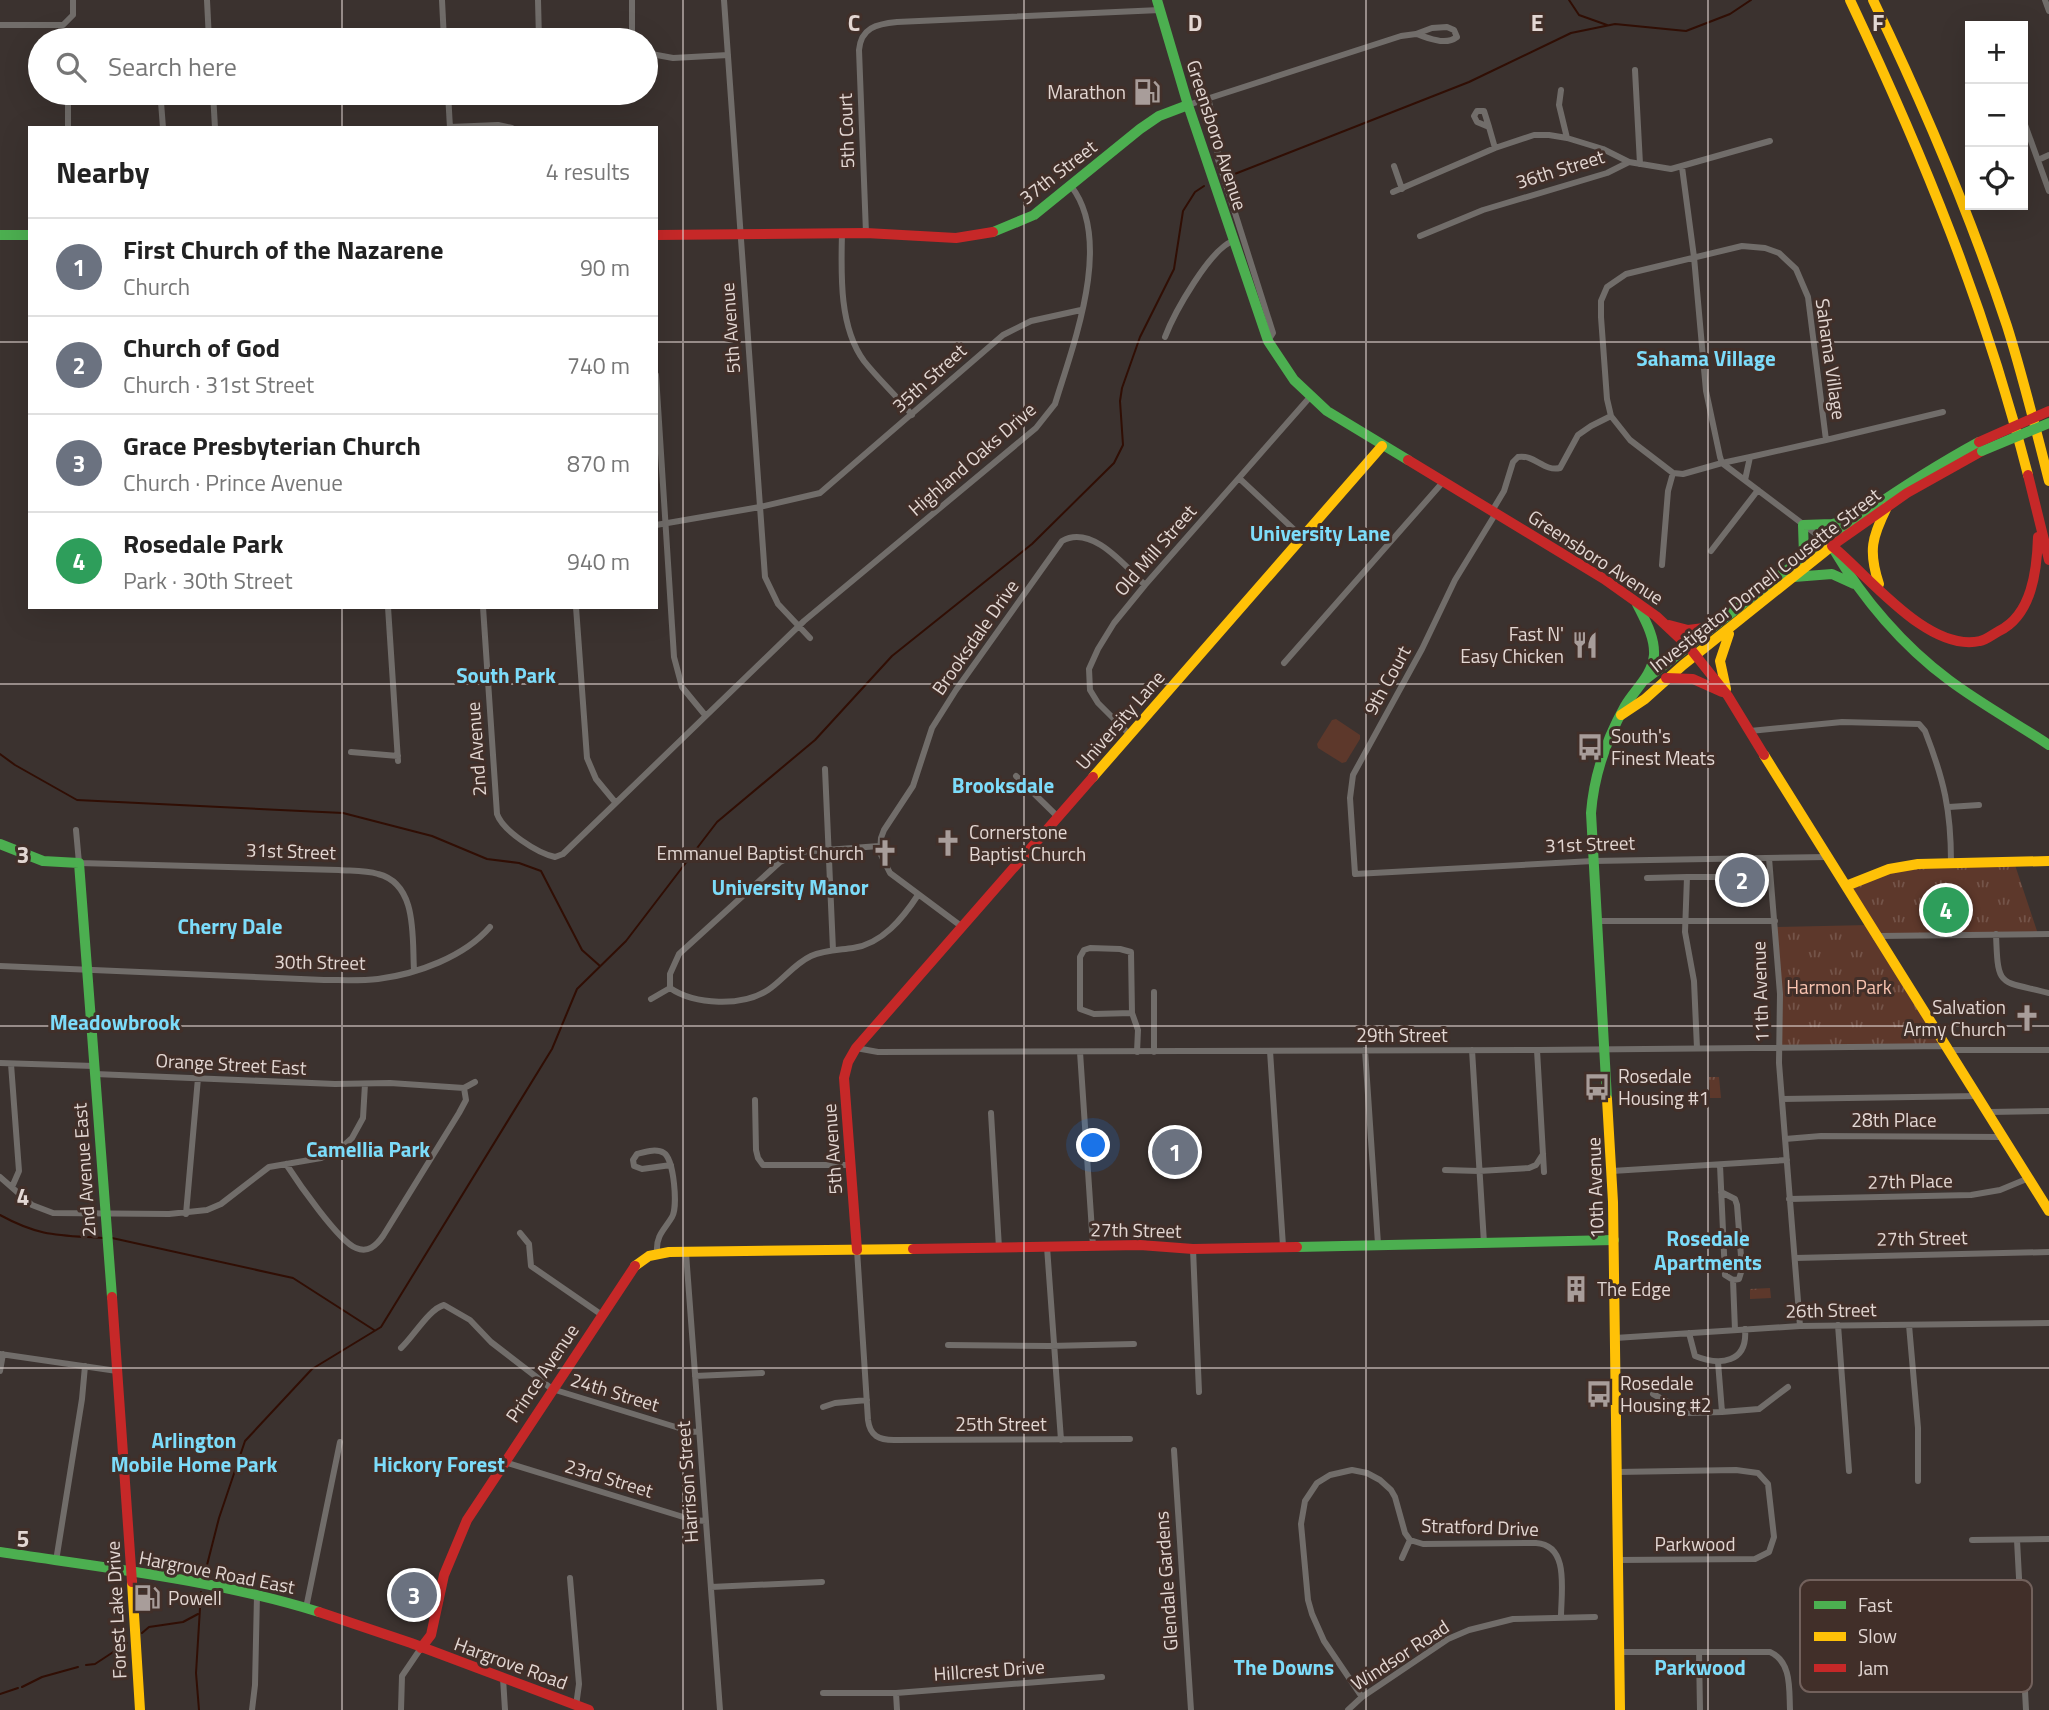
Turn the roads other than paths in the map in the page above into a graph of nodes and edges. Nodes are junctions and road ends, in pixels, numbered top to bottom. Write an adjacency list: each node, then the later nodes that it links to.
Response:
1 (73, 0): 12 (street)
2 (207, 0): 13 (street)
3 (442, 0): 14 (street)
4 (538, 0): 15 (street)
5 (632, 0): 16 (street)
6 (724, 0): 19 (street, 5th Avenue)
7 (1850, 0): 83 (main road)
8 (1872, 0): 76 (main road)
9 (2045, 0): 11 (street)
10 (1158, 5): 27 (main road, Greensboro Avenue); 50 (street, 5th Court)
11 (2049, 11)
12 (0, 25)
13 (208, 28)
14 (443, 28)
15 (537, 28)
16 (632, 28)
17 (1416, 34): 17 (street, 37th Street); 22 (street, 37th Street)
18 (658, 55): 19 (street)
19 (728, 55): 51 (street, 5th Avenue)
20 (1635, 70): 42 (street)
21 (1561, 90): 36 (street)
22 (1208, 98): 27 (street, 37th Street); 60 (street)
23 (68, 105): 28 (street)
24 (162, 105): 29 (street)
25 (214, 105): 30 (street)
26 (449, 105): 31 (street)
27 (1188, 105): 45 (main road, 37th Street); 56 (main road, Greensboro Avenue)
28 (68, 126)
29 (163, 126)
30 (215, 126)
31 (450, 126)
32 (474, 126): 33 (street)
33 (503, 126)
34 (1489, 127): 38 (street)
35 (2028, 133): 40 (street)
36 (1567, 138): 38 (street, 36th Street); 41 (street, 36th Street)
37 (1770, 141): 44 (street)
38 (1496, 148): 46 (street, 36th Street)
39 (2049, 155): 40 (street)
40 (2038, 160): 47 (street)
41 (1629, 162): 42 (street); 55 (street, 36th Street)
42 (1640, 164): 44 (street)
43 (1394, 166): 46 (street)
44 (1682, 167): 57 (street)
45 (1071, 186): 50 (main road, 37th Street); 58 (street, Highland Oaks Drive)
46 (1402, 189): 48 (street, 36th Street)
47 (2049, 191)
48 (1394, 192)
49 (842, 233): 50 (main road, 37th Street); 51 (main road, 37th Street); 65 (street)
50 (866, 233)
51 (741, 234): 53 (main road, 37th Street); 79 (street, 5th Avenue)
52 (28, 235): 54 (main road)
53 (658, 235)
54 (0, 236)
55 (1420, 236)
56 (1233, 241): 59 (street); 60 (main road, Greensboro Avenue)
57 (1694, 257): 66 (street, Sahama Village); 68 (street, Sahama Village); 72 (street)
58 (1081, 310): 65 (street, 35th Street); 102 (street, Highland Oaks Drive)
59 (1165, 337)
60 (1268, 341): 61 (main road, Greensboro Avenue)
61 (1310, 397): 69 (main road, Greensboro Avenue); 74 (street, Old Mill Street)
62 (658, 405): 84 (street)
63 (2049, 411): 70 (main road, Investigator Dornell Cousette Street, bridge)
64 (1943, 412): 68 (street, Sahama Village)
65 (912, 415): 79 (street, 35th Street)
66 (1611, 416): 73 (street); 81 (street, 9th Court)
67 (2049, 423): 70 (main road, Investigator Dornell Cousette Street, bridge)
68 (1826, 440): 71 (street, Sahama Village)
69 (1382, 446): 77 (main road, Greensboro Avenue); 87 (main road, University Lane)
70 (1981, 447): 80 (main road, Investigator Dornell Cousette Street); 82 (main road, Investigator Dornell Cousette Street)
71 (1750, 457): 72 (street, Sahama Village); 75 (street)
72 (1722, 463): 73 (street, Sahama Village); 75 (street)
73 (1673, 473): 92 (street)
74 (1239, 478): 87 (street); 94 (street, Old Mill Street)
75 (1745, 480): 78 (street)
76 (2049, 481)
77 (1443, 482): 81 (main road, Greensboro Avenue); 107 (street)
78 (1758, 490): 85 (street); 89 (street)
79 (760, 507): 84 (street); 102 (street, 5th Avenue)
80 (1887, 507): 88 (main road, Investigator Dornell Cousette Street); 96 (main road)
81 (1494, 512): 97 (main road, Greensboro Avenue); 133 (street, 9th Court)
82 (1852, 519): 85 (main road); 88 (main road, Investigator Dornell Cousette Street)
83 (2038, 519): 91 (main road); 96 (main road)
84 (666, 523): 86 (street); 111 (street)
85 (1803, 524): 88 (street); 90 (main road)
86 (658, 525)
87 (1303, 538): 114 (main road, University Lane)
88 (1828, 543): 90 (main road, Investigator Dornell Cousette Street); 93 (main road, Investigator Dornell Cousette Street); 95 (main road); 96 (main road)
89 (1711, 551)
90 (1804, 555): 103 (main road, Investigator Dornell Cousette Street)
91 (2049, 560)
92 (1661, 565)
93 (1794, 577): 95 (main road); 104 (main road, Investigator Dornell Cousette Street)
94 (1145, 585): 114 (street, Old Mill Street); 125 (street, Brooksdale Drive)
95 (1859, 587): 115 (main road)
96 (1880, 587)
97 (1635, 600): 101 (main road, Greensboro Avenue); 109 (main road)
98 (388, 609): 116 (street)
99 (483, 609): 119 (street, 2nd Avenue)
100 (576, 609): 119 (street)
101 (1666, 624): 103 (main road); 106 (main road, Greensboro Avenue)
102 (798, 627): 105 (street, 5th Avenue); 111 (street)
103 (1716, 627): 106 (main road, Investigator Dornell Cousette Street)
104 (1731, 629): 106 (main road, Investigator Dornell Cousette Street); 110 (main road)
105 (810, 638)
106 (1693, 651): 108 (main road, Investigator Dornell Cousette Street); 109 (main road, Investigator Dornell Cousette Street); 110 (main road, Greensboro Avenue)
107 (1284, 663)
108 (1665, 678): 110 (main road); 112 (main road, Investigator Dornell Cousette Street)
109 (1646, 680): 112 (main road, 10th Avenue)
110 (1728, 696): 113 (main road, Greensboro Avenue)
111 (705, 715): 119 (street)
112 (1621, 716): 129 (main road, 10th Avenue)
113 (1750, 731): 121 (street); 127 (main road, Greensboro Avenue)
114 (1130, 736): 122 (main road, University Lane)
115 (2049, 745)
116 (351, 752)
117 (825, 769): 126 (street)
118 (1016, 776): 122 (street)
119 (615, 802)
120 (1979, 805): 121 (street)
121 (1949, 807): 131 (street)
122 (1058, 817): 142 (main road, University Lane)
123 (76, 830): 132 (street, 2nd Avenue East)
124 (0, 844): 132 (main road)
125 (879, 846): 126 (street); 138 (street)
126 (828, 849): 147 (street); 151 (street)
127 (1827, 857): 128 (street, 31st Street); 137 (main road, Greensboro Avenue)
128 (1769, 858): 129 (street, 31st Street); 140 (street, 11th Avenue)
129 (1593, 860): 133 (street, 31st Street); 139 (main road, 10th Avenue)
130 (2049, 861): 131 (main road)
131 (1951, 862): 137 (main road)
132 (79, 863): 149 (main road, 2nd Avenue East); 150 (street, 31st Street)
133 (1355, 874)
134 (1687, 877): 135 (street); 136 (street); 141 (street)
135 (1723, 877)
136 (1647, 878)
137 (1846, 886): 146 (main road, Greensboro Avenue)
138 (918, 895): 142 (street); 147 (street)
139 (1597, 921): 141 (street); 158 (main road, 10th Avenue)
140 (1775, 921): 141 (street); 156 (street, 11th Avenue)
141 (1685, 922): 159 (street)
142 (961, 926): 157 (main road, University Lane)
143 (489, 927): 150 (street, 30th Street)
144 (1996, 934): 145 (street); 146 (street); 153 (street)
145 (2049, 934)
146 (1878, 936): 160 (main road, Greensboro Avenue)
147 (834, 950): 151 (street)
148 (0, 966): 149 (street, 30th Street)
149 (86, 969): 150 (street, 30th Street); 171 (main road, 2nd Avenue East)
150 (414, 970)
151 (670, 988): 154 (street)
152 (1154, 992): 168 (street)
153 (2049, 993)
154 (651, 999)
155 (1132, 1013): 155 (street); 167 (street)
156 (1780, 1047): 159 (street, 29th Street); 160 (street, 29th Street); 177 (street, 11th Avenue)
157 (856, 1048): 166 (street, 29th Street); 189 (main road, 5th Avenue)
158 (1604, 1048): 159 (street, 29th Street); 163 (street, 29th Street); 192 (main road, 10th Avenue)
159 (1697, 1048)
160 (1949, 1048): 164 (street, 29th Street); 176 (main road, Greensboro Avenue)
161 (1365, 1050): 162 (street, 29th Street); 165 (street, 29th Street); 205 (street)
162 (1472, 1050): 163 (street, 29th Street); 191 (street)
163 (1536, 1050): 184 (street)
164 (2049, 1050)
165 (1270, 1051): 168 (street, 29th Street); 207 (street)
166 (1080, 1052): 167 (street, 29th Street); 206 (street)
167 (1137, 1052): 168 (street, 29th Street)
168 (1154, 1052)
169 (0, 1063): 170 (street, Orange Street East)
170 (11, 1064): 171 (street, Orange Street East); 196 (street)
171 (94, 1070): 172 (street, Orange Street East); 200 (main road, 2nd Avenue East)
172 (198, 1078): 174 (street, Orange Street East); 201 (street)
173 (475, 1082): 175 (street)
174 (365, 1084): 175 (street); 186 (street)
175 (464, 1088): 186 (street)
176 (1979, 1096): 177 (street); 180 (main road, Greensboro Avenue)
177 (1782, 1099): 183 (street, 11th Avenue)
178 (755, 1100): 189 (street)
179 (2049, 1111): 180 (street)
180 (1989, 1112): 182 (main road, Greensboro Avenue)
181 (991, 1113): 209 (street)
182 (2004, 1136): 183 (street, 28th Place); 195 (main road, Greensboro Avenue)
183 (1785, 1139): 185 (street)
184 (1544, 1152): 191 (street); 193 (street)
185 (1787, 1160): 188 (street); 198 (street)
186 (286, 1164): 201 (street)
187 (671, 1165): 187 (street); 212 (street, Prince Avenue)
188 (1720, 1165): 192 (street); 197 (street)
189 (850, 1166): 211 (main road, 5th Avenue)
190 (1445, 1170): 191 (street)
191 (1479, 1171): 204 (street)
192 (1612, 1171): 203 (main road, 10th Avenue)
193 (1544, 1172)
194 (0, 1177): 196 (street)
195 (2029, 1178): 198 (street, 27th Place); 199 (main road, Greensboro Avenue)
196 (12, 1187): 200 (street)
197 (1721, 1192): 216 (street); 216 (street)
198 (1789, 1199): 215 (street)
199 (2049, 1211)
200 (105, 1214): 201 (street); 234 (main road, 2nd Avenue East)
201 (186, 1214)
202 (520, 1233): 217 (street)
203 (1614, 1240): 204 (main road, 27th Street); 225 (main road, 10th Avenue)
204 (1484, 1243): 205 (main road, 27th Street)
205 (1378, 1244): 207 (main road, 27th Street)
206 (1093, 1246): 208 (main road, 27th Street); 210 (main road, 27th Street)
207 (1283, 1246): 210 (main road, 27th Street)
208 (1047, 1247): 209 (main road, 27th Street); 228 (street)
209 (999, 1248): 211 (main road, 27th Street)
210 (1194, 1248): 239 (street)
211 (857, 1250): 213 (main road, 27th Street); 241 (street)
212 (657, 1251): 213 (main road, 27th Street); 217 (main road, Prince Avenue)
213 (686, 1252): 236 (street, Harrison Street)
214 (2049, 1252): 215 (street, 27th Street)
215 (1795, 1258): 221 (street)
216 (1733, 1280): 223 (street)
217 (602, 1315): 238 (main road, Prince Avenue)
218 (2049, 1323): 220 (street, 26th Street)
219 (1838, 1325): 220 (street, 26th Street); 221 (street, 26th Street); 250 (street)
220 (1909, 1325): 252 (street)
221 (1800, 1326): 222 (street, 26th Street)
222 (1745, 1329): 223 (street, 26th Street); 231 (street)
223 (1735, 1330): 224 (street, 26th Street)
224 (1689, 1333): 225 (street, 26th Street); 231 (street)
225 (1615, 1338): 251 (main road, 10th Avenue)
226 (1134, 1344): 228 (street)
227 (948, 1345): 228 (street)
228 (1054, 1346): 246 (street)
229 (401, 1348): 238 (street, 24th Street)
230 (1, 1354): 232 (street); 233 (street)
231 (1718, 1362): 243 (street)
232 (85, 1366): 234 (street); 262 (street)
233 (0, 1371)
234 (117, 1371): 253 (main road, 2nd Avenue East)
235 (762, 1373): 236 (street)
236 (695, 1376): 244 (street, Harrison Street)
237 (1788, 1387): 243 (street)
238 (552, 1389): 244 (street, 24th Street); 249 (main road, Prince Avenue)
239 (1199, 1392)
240 (1653, 1394): 243 (street)
241 (867, 1400): 242 (street); 246 (street, 25th Street)
242 (823, 1407)
243 (1721, 1412)
244 (699, 1431): 254 (street, Harrison Street)
245 (1130, 1439): 246 (street, 25th Street)
246 (1061, 1440)
247 (340, 1443): 269 (street)
248 (1174, 1450): 289 (street, Glendale Gardens)
249 (504, 1462): 254 (street, 23rd Street); 272 (main road, Prince Avenue)
250 (1849, 1471)
251 (1617, 1472): 261 (main road, 10th Avenue); 261 (street, Parkwood)
252 (1918, 1481)
253 (127, 1507): 263 (main road, Forest Lake Drive)
254 (706, 1521): 267 (street, Harrison Street)
255 (2049, 1539): 258 (street)
256 (1410, 1540): 260 (street); 270 (street, Stratford Drive); 280 (street, Stratford Drive)
257 (1972, 1540): 258 (street)
258 (2017, 1540): 265 (street)
259 (0, 1552): 262 (main road, Hargrove Road East)
260 (1402, 1558)
261 (1618, 1560): 273 (main road, 10th Avenue)
262 (57, 1561): 263 (main road, Hargrove Road East)
263 (132, 1572): 268 (main road, Hargrove Road East); 282 (main road, Forest Lake Drive)
264 (570, 1578): 281 (street)
265 (2019, 1580)
266 (822, 1582): 267 (street)
267 (711, 1587): 287 (street, Harrison Street)
268 (257, 1595): 269 (main road, Hargrove Road East); 283 (street)
269 (306, 1608): 272 (main road, Hargrove Road East)
270 (1561, 1617): 271 (street, Windsor Road); 280 (street, Windsor Road)
271 (1595, 1617)
272 (421, 1648): 276 (main road, Hargrove Road); 284 (street)
273 (1619, 1652): 274 (street); 291 (main road, 10th Avenue)
274 (1699, 1652): 292 (street); 293 (street)
275 (1102, 1677): 279 (street, Hillcrest Drive)
276 (503, 1678): 281 (main road, Hargrove Road); 285 (street)
277 (2025, 1692): 294 (street)
278 (823, 1693): 279 (street, Hillcrest Drive)
279 (896, 1693): 288 (street)
280 (1362, 1697): 290 (street, Windsor Road)
281 (576, 1706): 286 (main road, Hargrove Road)
282 (140, 1710)
283 (252, 1710)
284 (401, 1710)
285 (505, 1710)
286 (589, 1710)
287 (720, 1710)
288 (897, 1710)
289 (1191, 1710)
290 (1348, 1710)
291 (1620, 1710)
292 (1700, 1710)
293 (1790, 1710)
294 (2026, 1710)

